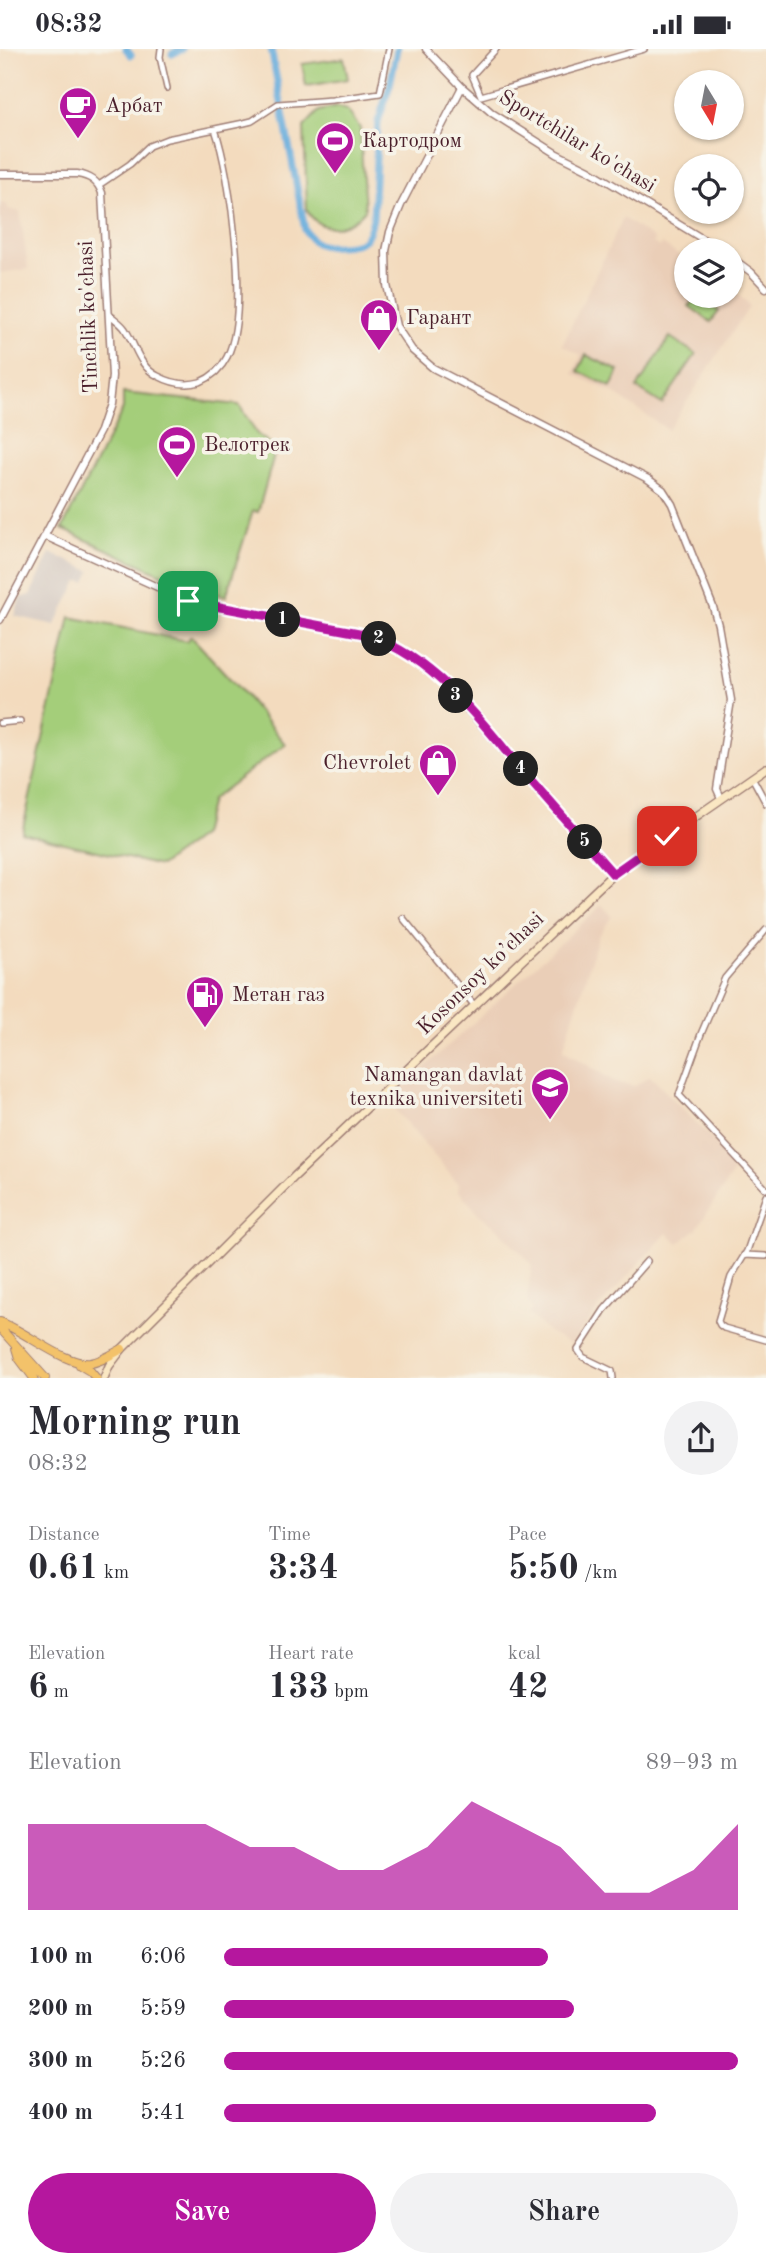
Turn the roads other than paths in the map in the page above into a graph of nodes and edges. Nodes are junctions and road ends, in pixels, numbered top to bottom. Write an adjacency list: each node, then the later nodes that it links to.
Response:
1 (161, 49): 7 (street)
2 (389, 49): 9 (street)
3 (426, 49): 6 (street, Sportchilar ko'chasi)
4 (496, 49): 8 (street)
5 (644, 49): 8 (street)
6 (462, 87): 8 (street, Sportchilar ko'chasi); 22 (street)
7 (167, 88)
8 (478, 97): 12 (street, Sportchilar ko'chasi)
9 (215, 129): 11 (street); 15 (street)
10 (0, 174): 11 (street)
11 (99, 185): 15 (street, Tinchlik ko'chasi)
12 (704, 238)
13 (744, 267): 14 (street)
14 (766, 288)
15 (109, 314): 16 (street, Tinchlik ko'chasi)
16 (45, 536): 17 (street, Tinchlik ko'chasi); 24 (street)
17 (0, 619)
18 (20, 722): 19 (street)
19 (0, 723)
20 (766, 768): 21 (main road, Kosonsoy ko’chasi)
21 (752, 777): 22 (main road, Kosonsoy ko’chasi); 23 (street)
22 (721, 798): 24 (main road, Kosonsoy ko’chasi)
23 (766, 803)
24 (613, 874): 27 (main road, Kosonsoy ko’chasi)
25 (403, 918): 27 (street)
26 (766, 930): 28 (street)
27 (474, 1005): 37 (main road, Kosonsoy ko’chasi)
28 (766, 1189)
29 (766, 1196): 30 (street)
30 (744, 1255): 31 (street); 36 (street)
31 (766, 1256)
32 (647, 1261): 44 (street)
33 (0, 1322): 35 (main road)
34 (0, 1328): 38 (main road)
35 (34, 1340): 38 (main road); 39 (main road)
36 (766, 1341)
37 (122, 1349): 39 (main road); 43 (main road, Kosonsoy ko’chasi)
38 (17, 1350): 40 (main road); 41 (main road)
39 (78, 1364): 42 (main road)
40 (34, 1378)
41 (45, 1378)
42 (96, 1378)
43 (104, 1378)
44 (613, 1378)

